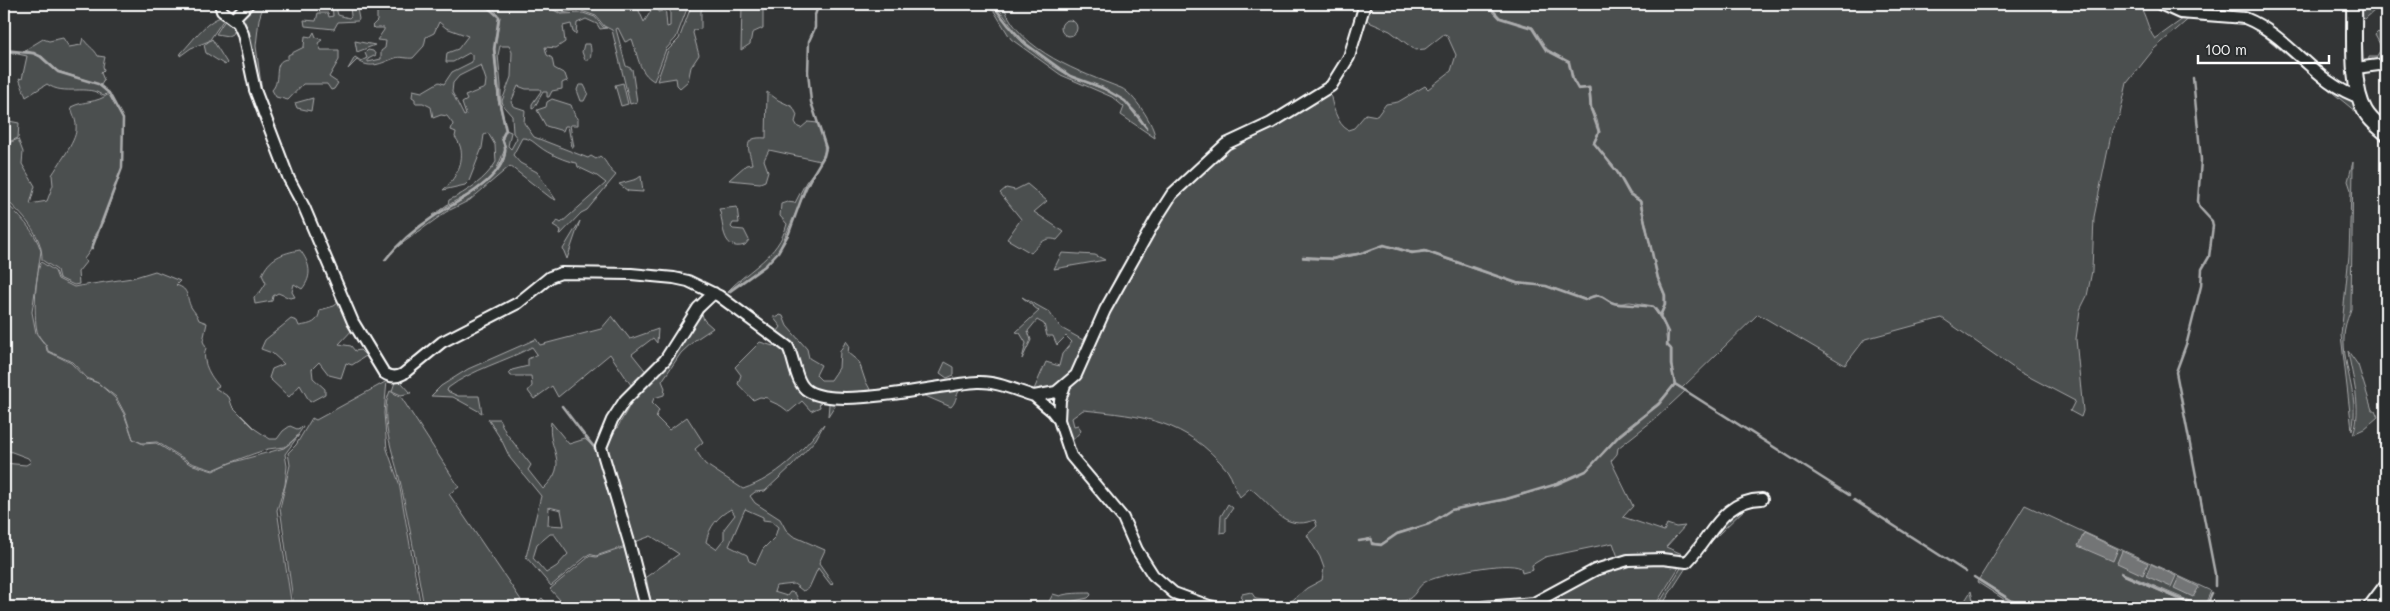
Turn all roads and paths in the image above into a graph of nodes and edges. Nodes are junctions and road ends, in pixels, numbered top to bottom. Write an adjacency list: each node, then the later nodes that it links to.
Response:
1 (220, 4): 6 (street)
2 (248, 4): 6 (street)
3 (1365, 4): 12 (street)
4 (2160, 4): 9 (street)
5 (2354, 4): 8 (main road)
6 (234, 18): 11 (street)
7 (2386, 64): 8 (street)
8 (2356, 68): 9 (main road)
9 (2361, 98): 10 (main road)
10 (2386, 134)
11 (714, 293): 13 (street); 17 (street)
12 (1065, 385): 13 (street); 14 (street)
13 (1034, 396): 14 (street)
14 (1059, 420): 18 (street)
15 (1762, 499): 19 (street)
16 (2386, 587): 20 (main road)
17 (646, 607)
18 (1212, 607)
19 (1484, 607)
20 (2371, 607)

